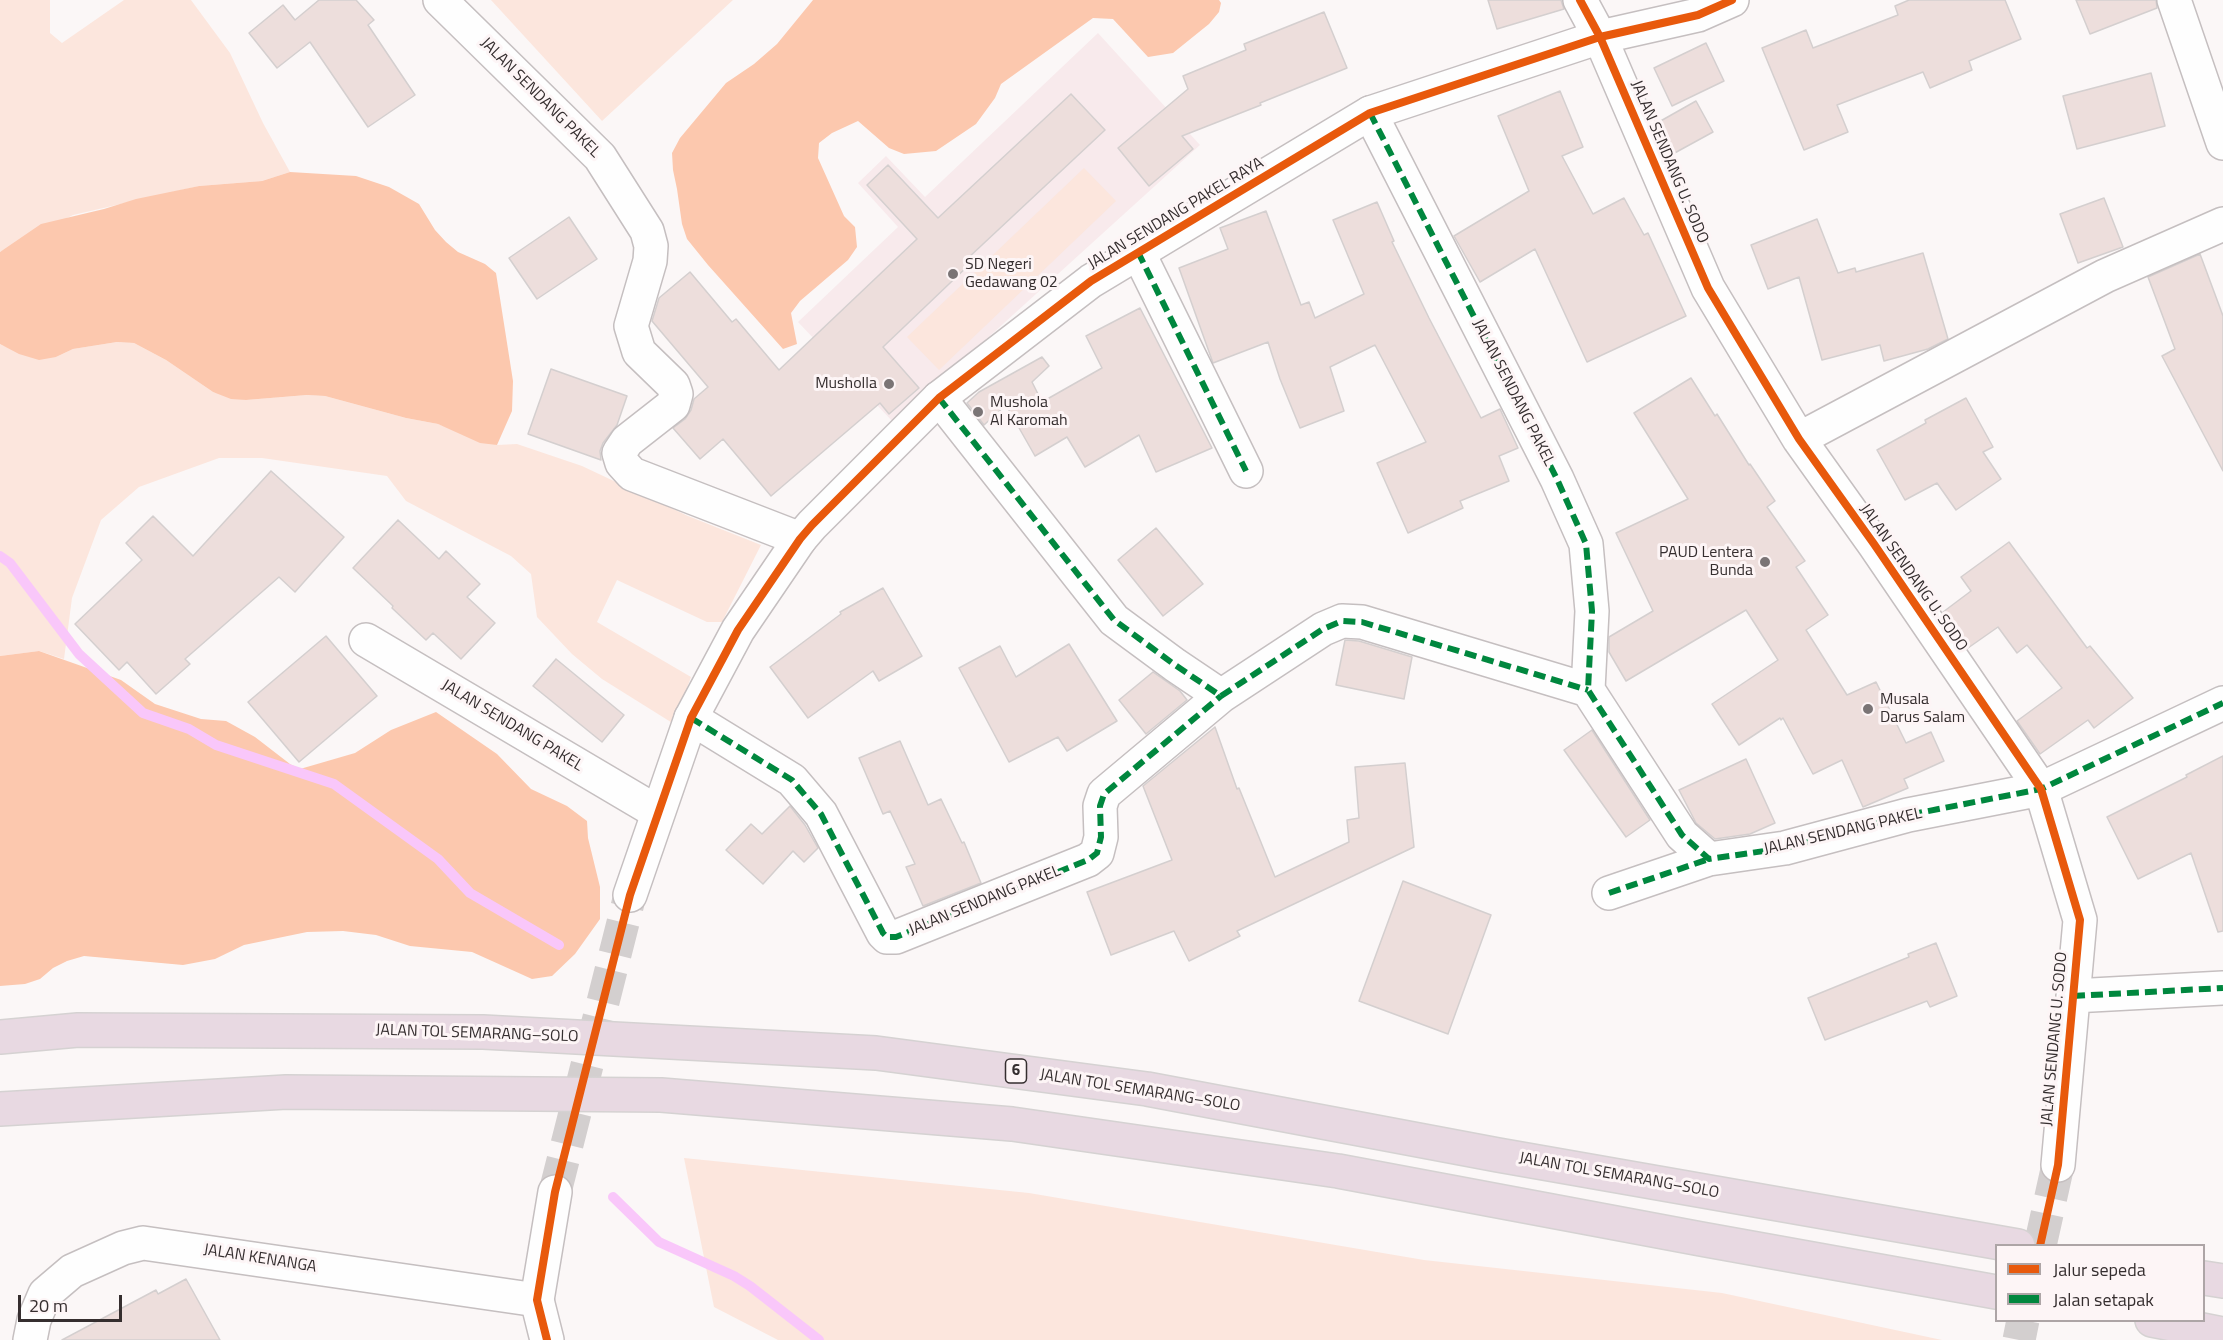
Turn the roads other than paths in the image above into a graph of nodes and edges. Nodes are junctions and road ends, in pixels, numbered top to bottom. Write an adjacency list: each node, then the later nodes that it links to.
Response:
1 (440, 0): 13 (street, JALAN SENDANG PAKEL)
2 (1580, 0): 5 (street, JALAN SENDANG U. SODO)
3 (1732, 0): 5 (street, JALAN SENDANG PAKEL RAYA)
4 (2174, 0): 7 (street)
5 (1600, 37): 6 (street, JALAN SENDANG PAKEL RAYA); 11 (street, JALAN SENDANG U. SODO)
6 (1370, 113): 9 (street, JALAN SENDANG PAKEL RAYA); 15 (street, JALAN SENDANG PAKEL)
7 (2223, 143)
8 (2223, 224): 11 (street)
9 (1138, 252): 10 (street, JALAN SENDANG PAKEL RAYA); 12 (street)
10 (939, 398): 13 (street, JALAN SENDANG PAKEL RAYA); 16 (street)
11 (1799, 439): 19 (street, JALAN SENDANG U. SODO)
12 (1246, 471)
13 (800, 539): 18 (street, JALAN SENDANG PAKEL RAYA)
14 (366, 640): 20 (street, JALAN SENDANG PAKEL)
15 (1588, 690): 16 (street, JALAN SENDANG PAKEL); 21 (street)
16 (1221, 696): 18 (street, JALAN SENDANG PAKEL)
17 (2223, 703): 19 (street, JALAN SENDANG PAKEL)
18 (691, 718): 20 (street, JALAN SENDANG PAKEL RAYA)
19 (2041, 789): 21 (street, JALAN SENDANG PAKEL); 25 (street, JALAN SENDANG U. SODO)
20 (657, 812): 23 (street, JALAN SENDANG PAKEL RAYA)
21 (1709, 859): 22 (street, JALAN SENDANG PAKEL)
22 (1609, 893)
23 (630, 895)
24 (2223, 988): 25 (street)
25 (2073, 996): 28 (street, JALAN SENDANG U. SODO)
26 (0, 1037): 30 (highway, JALAN TOL SEMARANG–SOLO / 6)
27 (0, 1109): 33 (highway)
28 (2058, 1165)
29 (555, 1192): 34 (street)
30 (2013, 1244)
31 (2205, 1278): 32 (highway)
32 (2223, 1281)
33 (1995, 1292)
34 (537, 1300): 37 (street, JALAN KENANGA); 38 (street)
35 (2162, 1322): 36 (highway)
36 (2223, 1334)
37 (30, 1340)
38 (547, 1340)

